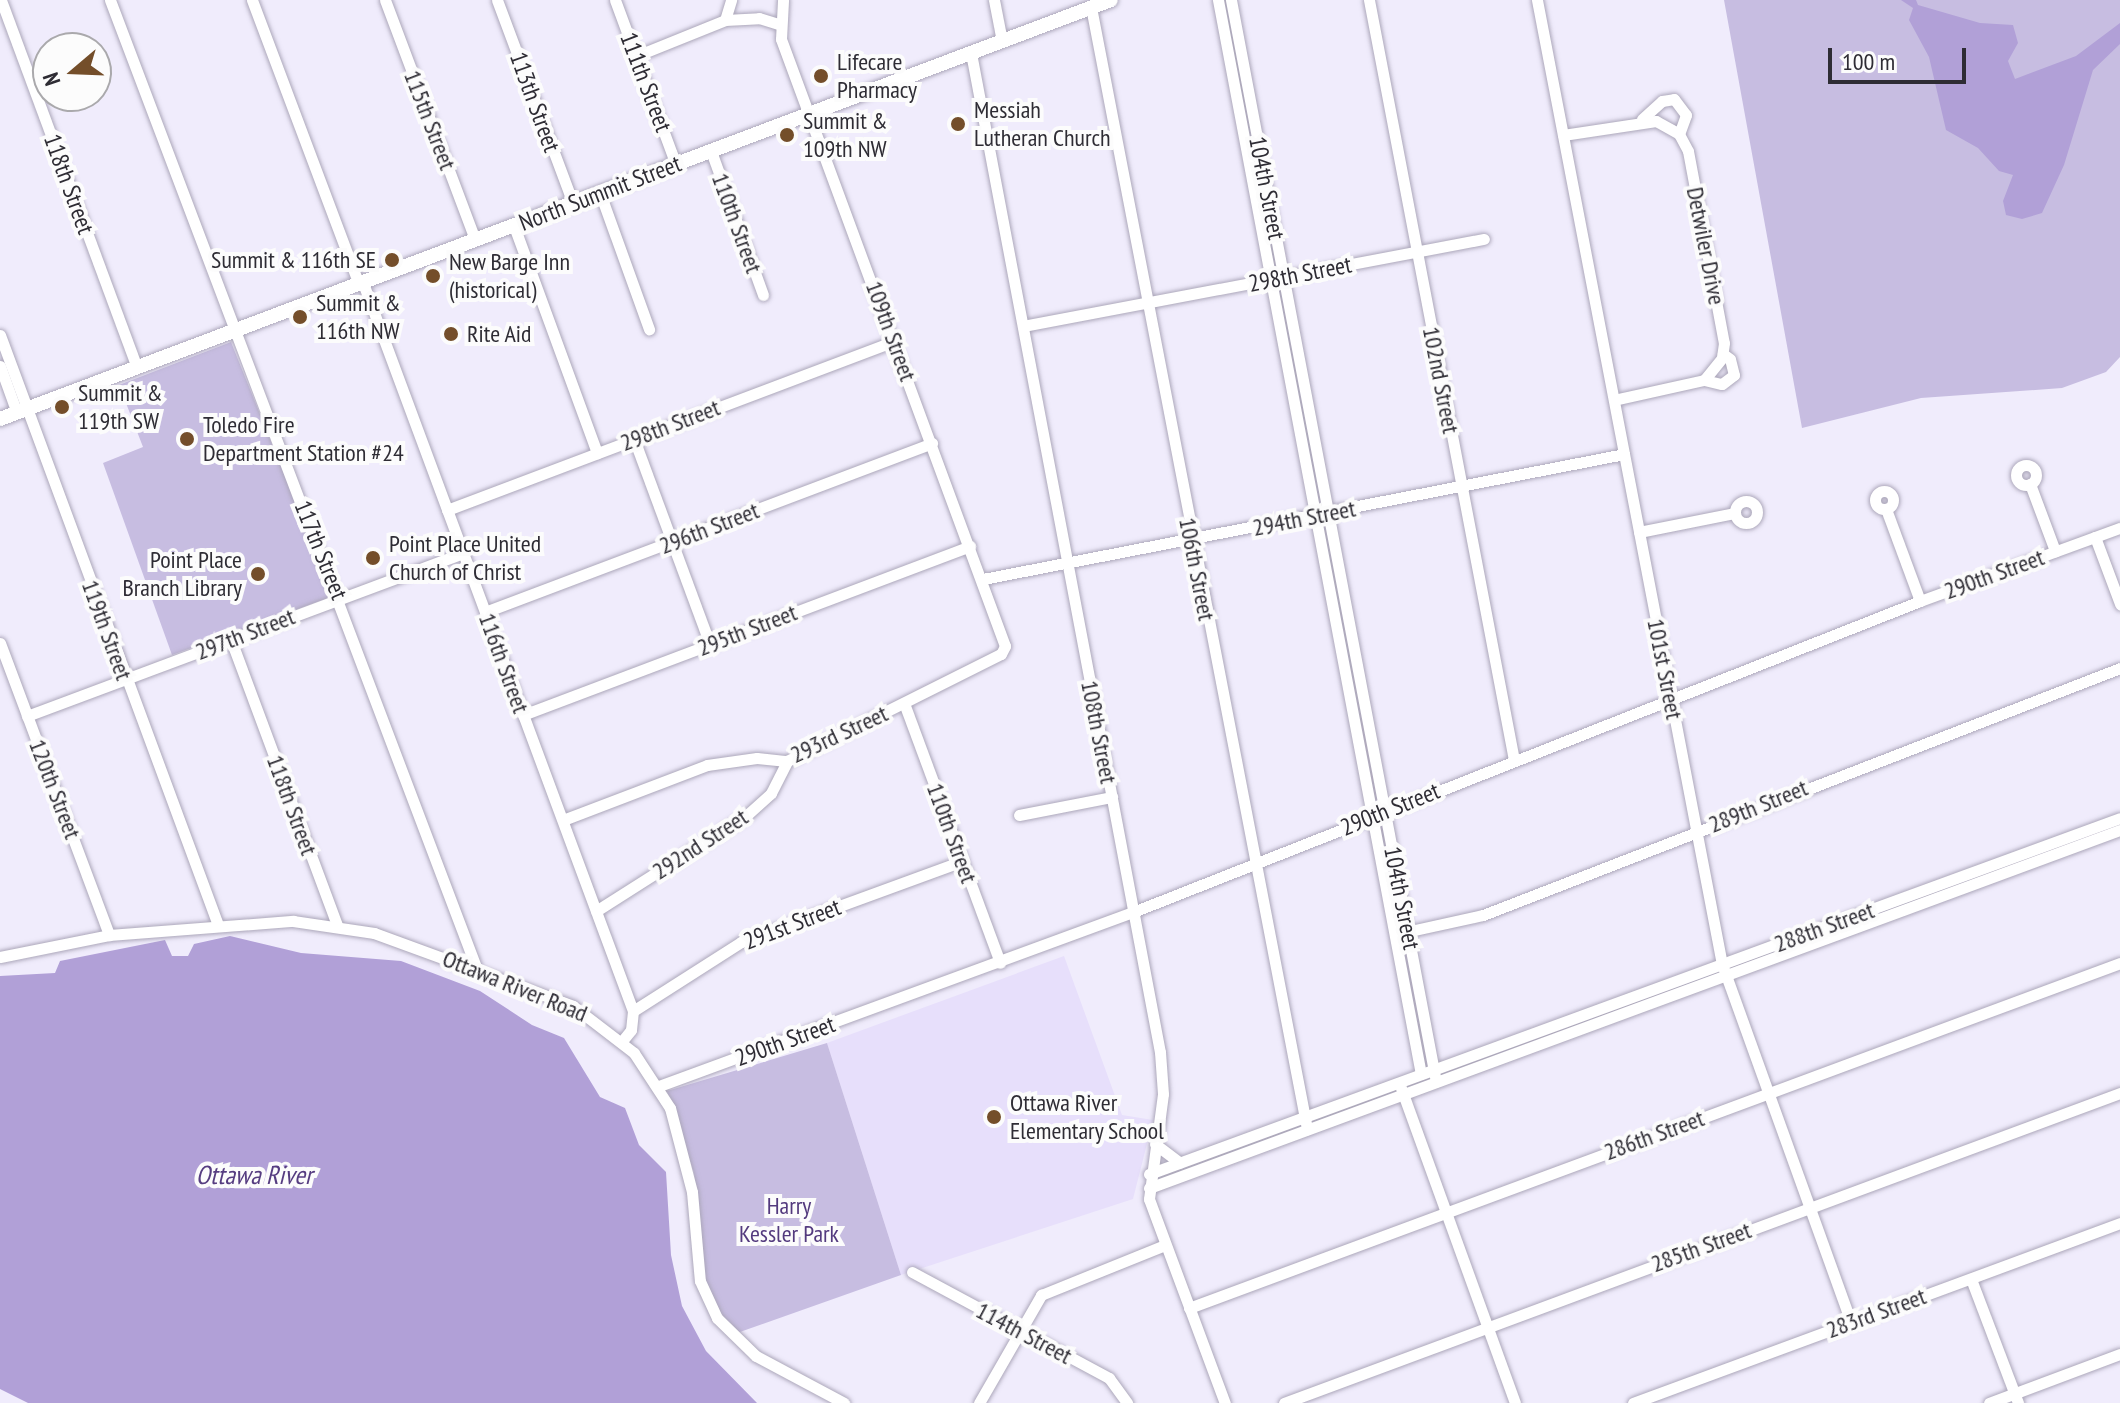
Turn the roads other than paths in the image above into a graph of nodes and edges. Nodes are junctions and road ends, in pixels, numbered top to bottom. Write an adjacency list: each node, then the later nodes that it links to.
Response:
1 (1, 0): 47 (street, 118th Street)
2 (110, 0): 42 (street, 117th Street)
3 (252, 0): 37 (street, 116th Street)
4 (385, 0): 33 (street, 115th Street)
5 (497, 0): 30 (street, 113th Street)
6 (615, 0): 20 (street, 111th Street)
7 (783, 0): 17 (street)
8 (994, 0): 18 (street)
9 (1111, 0): 15 (main road, North Summit Street)
10 (1218, 0): 24 (street, 104th Street)
11 (1231, 0): 22 (street, 104th Street)
12 (1369, 0): 34 (street, 102nd Street)
13 (1537, 0): 26 (street, 101st Street)
14 (731, 2): 16 (street)
15 (1091, 7): 18 (main road, North Summit Street); 39 (street, 106th Street)
16 (725, 20): 17 (street); 20 (street)
17 (779, 24): 21 (street, 109th Street)
18 (1002, 41): 19 (main road, North Summit Street)
19 (971, 53): 21 (main road, North Summit Street); 40 (street, 108th Street)
20 (636, 56): 28 (street, 111th Street)
21 (810, 114): 27 (main road, North Summit Street); 44 (street, 109th Street)
22 (1254, 119): 24 (street, 104th Street); 35 (street, 104th Street)
23 (1641, 120): 25 (street); 25 (street, Detwiler Drive); 26 (street)
24 (1241, 122): 36 (street, 104th Street)
25 (1674, 130): 45 (street, Detwiler Drive)
26 (1563, 135): 51 (street, 101st Street)
27 (711, 151): 28 (main road, North Summit Street); 38 (street, 110th Street)
28 (676, 165): 29 (main road, North Summit Street)
29 (600, 193): 30 (main road, North Summit Street); 41 (street)
30 (573, 203): 31 (main road, North Summit Street)
31 (514, 226): 33 (main road, North Summit Street); 56 (street)
32 (1484, 239): 34 (street, 298th Street)
33 (475, 240): 37 (main road, North Summit Street)
34 (1417, 252): 35 (street, 298th Street); 59 (street, 102nd Street)
35 (1284, 277): 36 (street, 298th Street); 49 (street, 104th Street)
36 (1271, 279): 39 (street, 298th Street); 50 (street, 104th Street)
37 (361, 284): 42 (main road, North Summit Street); 61 (street, 116th Street)
38 (763, 295)
39 (1148, 303): 40 (street, 298th Street); 68 (street, 106th Street)
40 (1023, 326): 73 (street, 108th Street)
41 (649, 329)
42 (233, 331): 47 (main road, North Summit Street); 75 (street, 117th Street)
43 (0, 335): 52 (street, 119th Street)
44 (894, 341): 54 (street, 298th Street); 55 (street, 109th Street)
45 (1723, 354): 48 (street); 48 (street, Detwiler Drive)
46 (0, 366): 52 (street, 119th Street)
47 (137, 368): 52 (main road, North Summit Street)
48 (1704, 380): 51 (street)
49 (1307, 397): 50 (street); 62 (street, 104th Street)
50 (1293, 399): 64 (street, 104th Street)
51 (1614, 400): 57 (street, 101st Street)
52 (22, 411): 53 (main road, North Summit Street); 86 (street, 119th Street)
53 (0, 419)
54 (634, 439): 56 (street, 298th Street); 69 (street)
55 (932, 443): 69 (street, 296th Street); 70 (street, 109th Street)
56 (597, 453): 61 (street, 298th Street)
57 (1624, 454): 59 (street, 294th Street); 66 (street, 101st Street)
58 (2030, 484): 71 (street)
59 (1461, 489): 62 (street, 294th Street); 91 (street, 102nd Street)
60 (1886, 509): 76 (street)
61 (447, 510): 72 (street, 116th Street)
62 (1328, 512): 64 (street, 294th Street); 83 (street, 104th Street)
63 (1735, 513): 66 (street)
64 (1315, 515): 68 (street, 294th Street); 85 (street, 104th Street)
65 (2120, 528): 67 (street, 290th Street)
66 (1639, 532): 87 (street, 101st Street)
67 (2095, 537): 71 (street, 290th Street); 77 (street)
68 (1192, 540): 73 (street, 294th Street); 102 (street, 106th Street)
69 (672, 542): 78 (street, 296th Street); 82 (street)
70 (970, 546): 74 (street, 109th Street); 82 (street, 295th Street)
71 (2055, 551): 76 (street, 290th Street)
72 (463, 553): 75 (street, 297th Street); 78 (street, 116th Street)
73 (1067, 563): 74 (street, 294th Street); 93 (street, 108th Street)
74 (983, 579): 79 (street, 109th Street)
75 (340, 598): 80 (street, 297th Street); 114 (street, 117th Street)
76 (1920, 601): 87 (street, 290th Street)
77 (2120, 604)
78 (485, 612): 89 (street, 116th Street)
79 (1006, 638): 88 (street, 293rd Street)
80 (231, 640): 86 (street, 297th Street); 107 (street, 118th Street)
81 (0, 643): 90 (street, 120th Street)
82 (710, 644): 89 (street, 295th Street)
83 (1358, 668): 85 (street); 94 (street, 104th Street)
84 (2120, 668): 100 (street, 289th Street)
85 (1345, 670): 96 (street, 104th Street)
86 (125, 680): 90 (street, 297th Street); 106 (street, 119th Street)
87 (1671, 698): 91 (street, 290th Street); 100 (street, 101st Street)
88 (904, 703): 92 (street, 293rd Street); 101 (street, 110th Street)
89 (523, 715): 98 (street, 116th Street)
90 (27, 716): 109 (street, 120th Street)
91 (1514, 760): 94 (street, 290th Street)
92 (787, 761): 98 (street, 293rd Street); 103 (street, 292nd Street)
93 (1112, 797): 95 (street); 104 (street, 108th Street)
94 (1385, 812): 96 (street, 290th Street); 108 (street, 104th Street)
95 (1019, 815)
96 (1372, 817): 102 (street, 290th Street); 110 (street, 104th Street)
97 (2120, 818): 105 (street, 288th Street)
98 (563, 820): 103 (street, 116th Street)
99 (2120, 830): 105 (street, 288th Street)
100 (1696, 831): 108 (street, 289th Street); 115 (street, 101st Street)
101 (962, 861): 112 (street, 110th Street); 116 (street, 291st Street)
102 (1253, 864): 104 (street, 290th Street); 124 (street, 106th Street)
103 (596, 911): 116 (street, 116th Street)
104 (1133, 912): 112 (street, 290th Street); 125 (street, 108th Street)
105 (1881, 912): 115 (street, 288th Street)
106 (218, 925): 107 (street, Ottawa River Road); 109 (street, Ottawa River Road)
107 (337, 925): 114 (street, Ottawa River Road)
108 (1408, 932): 110 (street, 289th Street); 119 (street, 104th Street)
109 (109, 935): 111 (street, Ottawa River Road)
110 (1395, 935): 118 (street, 104th Street)
111 (0, 957)
112 (1000, 963): 120 (street, 290th Street)
113 (2120, 963): 122 (street, 286th Street)
114 (476, 967): 117 (street, Ottawa River Road)
115 (1723, 970): 119 (street, 288th Street); 122 (street, 101st Street)
116 (633, 1011): 117 (street)
117 (622, 1041): 120 (street, Ottawa River Road)
118 (1421, 1074): 119 (street, 288th Street); 121 (street, 288th Street)
119 (1435, 1076): 121 (street, 288th Street)
120 (659, 1086): 141 (street, Ottawa River Road)
121 (1401, 1088): 124 (street, 288th Street); 130 (street)
122 (1767, 1093): 129 (street, 101st Street); 130 (street, 286th Street)
123 (2120, 1093): 129 (street, 285th Street)
124 (1305, 1123): 126 (street, 288th Street); 128 (street, 288th Street)
125 (1155, 1144): 126 (street); 127 (street, 108th Street)
126 (1180, 1163): 127 (street, 288th Street)
127 (1149, 1174): 128 (street, 108th Street)
128 (1149, 1188): 132 (street, 108th Street)
129 (1810, 1207): 136 (street, 101st Street); 137 (street, 285th Street)
130 (1444, 1213): 135 (street, 286th Street); 137 (street)
131 (2120, 1223): 134 (street, 283rd Street)
132 (1165, 1245): 135 (street, 108th Street); 138 (street)
133 (912, 1272): 138 (street, 114th Street)
134 (1971, 1279): 136 (street, 283rd Street); 140 (street)
135 (1189, 1308): 144 (street, 108th Street)
136 (1851, 1323): 147 (street, 283rd Street)
137 (1486, 1326): 145 (street, 285th Street); 146 (street)
138 (1019, 1330): 142 (street); 143 (street, 114th Street)
139 (2120, 1354): 140 (street)
140 (2016, 1398): 148 (street)
141 (844, 1403)
142 (979, 1403)
143 (1127, 1403)
144 (1225, 1403)
145 (1284, 1403)
146 (1515, 1403)
147 (1633, 1403)
148 (1989, 1403)

